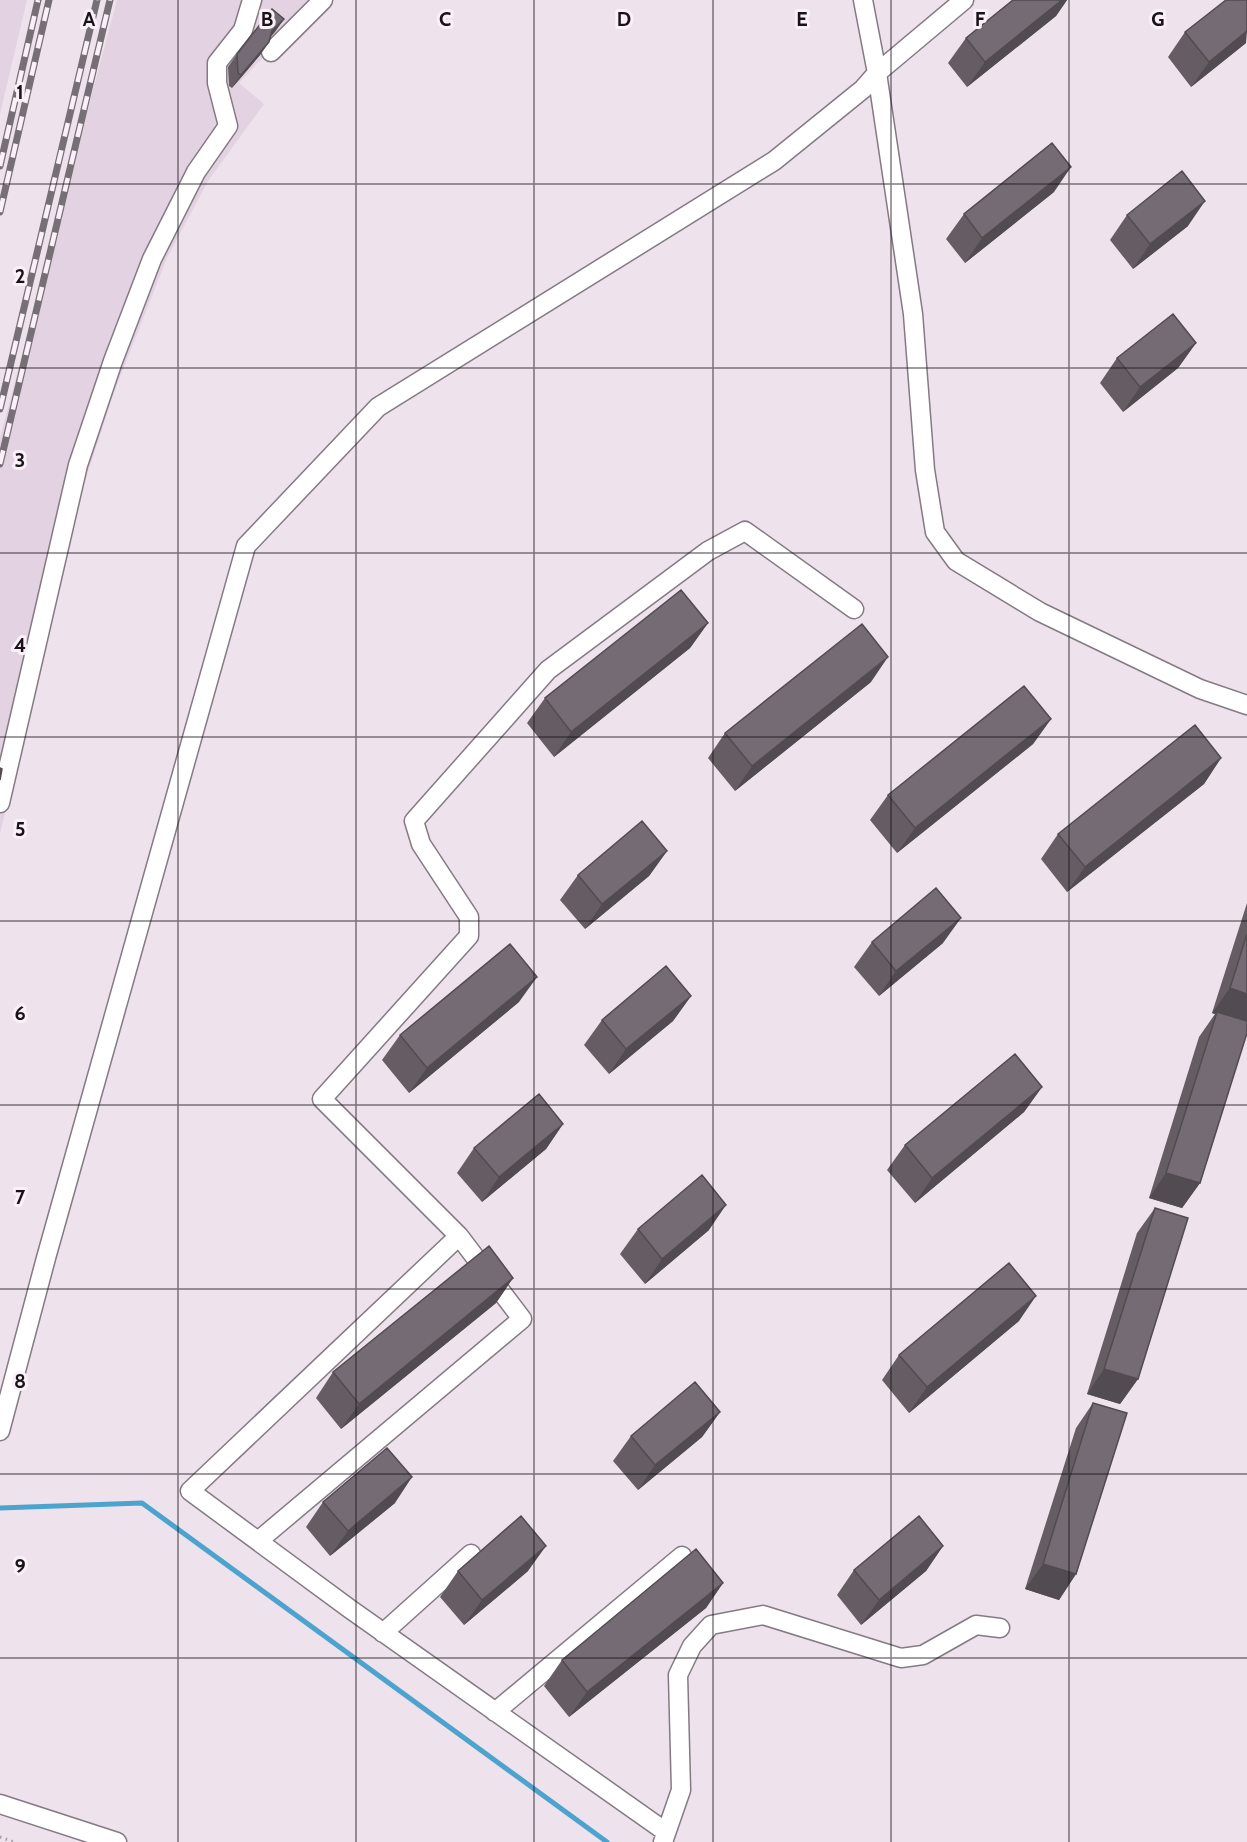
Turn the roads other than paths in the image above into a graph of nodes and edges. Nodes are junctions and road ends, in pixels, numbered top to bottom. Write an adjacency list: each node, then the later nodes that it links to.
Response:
1 (252, 0): 9 (street)
2 (323, 0): 5 (street)
3 (863, 0): 6 (street)
4 (964, 0): 6 (street)
5 (271, 52)
6 (877, 73): 8 (street); 11 (street)
7 (854, 609): 10 (street)
8 (1247, 705)
9 (0, 803)
10 (459, 1236): 12 (street); 12 (street)
11 (0, 1431)
12 (258, 1541): 16 (street)
13 (471, 1554): 16 (street)
14 (682, 1556): 17 (street)
15 (1000, 1628): 19 (street)
16 (383, 1633): 17 (street)
17 (495, 1712): 19 (street)
18 (0, 1804): 20 (street)
19 (664, 1837)
20 (117, 1842)

